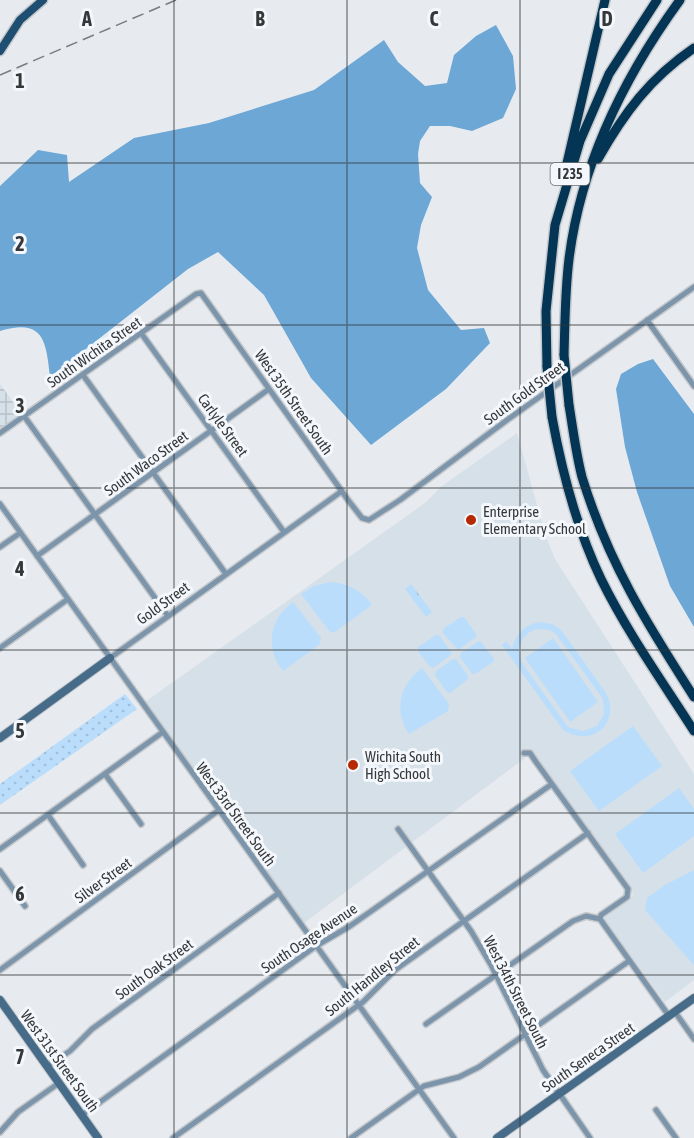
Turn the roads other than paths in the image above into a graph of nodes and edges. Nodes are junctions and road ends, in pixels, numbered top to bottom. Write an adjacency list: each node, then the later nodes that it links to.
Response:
1 (42, 0): 6 (main road)
2 (605, 0): 8 (highway)
3 (657, 0): 8 (highway, I 235)
4 (680, 0): 7 (highway, I 235)
5 (694, 48): 7 (highway)
6 (0, 51)
7 (585, 186): 33 (highway, I 235, bridge)
8 (560, 210): 34 (highway, I 235, bridge)
9 (694, 287): 11 (street, South Gold Street)
10 (202, 293): 12 (street, South Wichita Street); 15 (street, West 35th Street South)
11 (646, 320): 14 (street); 23 (street, South Gold Street)
12 (141, 333): 13 (street, South Wichita Street); 17 (street, Carlyle Street)
13 (83, 375): 16 (street, South Wichita Street); 19 (street)
14 (694, 386)
15 (269, 389): 17 (street, South Waco Street); 20 (street, West 35th Street South)
16 (24, 416): 18 (street, South Wichita Street); 22 (street)
17 (212, 430): 19 (street, South Waco Street); 24 (street, Carlyle Street)
18 (0, 433)
19 (153, 472): 22 (street, South Waco Street); 28 (street)
20 (342, 491): 23 (street, West 35th Street South); 24 (street, Gold Street)
21 (0, 504): 25 (street, West 33rd Street South)
22 (95, 515): 27 (street, South Waco Street); 30 (street)
23 (369, 520)
24 (284, 531): 28 (street, Gold Street)
25 (21, 532): 26 (street); 27 (street, West 33rd Street South)
26 (0, 547)
27 (37, 556): 29 (street, West 33rd Street South)
28 (226, 574): 30 (street, Gold Street)
29 (68, 599): 31 (street); 32 (street, West 33rd Street South)
30 (168, 616): 32 (street, Gold Street)
31 (0, 648)
32 (110, 658): 35 (street, West 33rd Street South); 36 (street, Gold Street)
33 (694, 697)
34 (694, 731)
35 (163, 732): 38 (street); 40 (street, West 33rd Street South)
36 (0, 738)
37 (524, 753): 39 (street)
38 (105, 774): 41 (street); 42 (street)
39 (552, 784): 44 (street); 47 (street, South Osage Avenue)
40 (219, 810): 49 (street, West 33rd Street South); 55 (street, Silver Street)
41 (48, 815): 45 (street); 46 (street)
42 (141, 824)
43 (398, 829): 47 (street, West 34th Street South)
44 (588, 833): 51 (street); 52 (street, South Handley Street)
45 (0, 849)
46 (83, 865)
47 (428, 870): 52 (street, West 34th Street South); 53 (street, South Osage Avenue)
48 (0, 871): 50 (street)
49 (279, 894): 53 (street, West 33rd Street South); 64 (street, South Oak Street)
50 (25, 906)
51 (600, 919): 54 (street); 56 (street)
52 (464, 921): 56 (street, West 34th Street South); 59 (street, South Handley Street)
53 (316, 946): 59 (street, West 33rd Street South); 69 (street, South Osage Avenue)
54 (629, 961): 60 (street); 62 (street)
55 (0, 970)
56 (496, 975): 61 (street); 62 (street, West 34th Street South)
57 (694, 998): 60 (street, South Seneca Street)
58 (0, 1000): 64 (street, West 31st Street South)
59 (359, 1005): 66 (street, West 33rd Street South); 72 (street, South Handley Street)
60 (672, 1014): 63 (street); 67 (street, South Seneca Street)
61 (426, 1024)
62 (525, 1034): 66 (street); 67 (street, West 34th Street South)
63 (694, 1039)
64 (47, 1066): 65 (street, West 31st Street South)
65 (59, 1083): 69 (street, West 31st Street South); 70 (street)
66 (420, 1090): 73 (street); 74 (street, West 33rd Street South)
67 (559, 1094): 75 (street, South Seneca Street); 76 (street, West 34th Street South)
68 (656, 1110): 77 (street)
69 (82, 1115): 71 (street, West 31st Street South)
70 (0, 1132)
71 (98, 1138)
72 (173, 1138)
73 (351, 1138)
74 (454, 1138)
75 (497, 1138)
76 (590, 1138)
77 (676, 1138)

